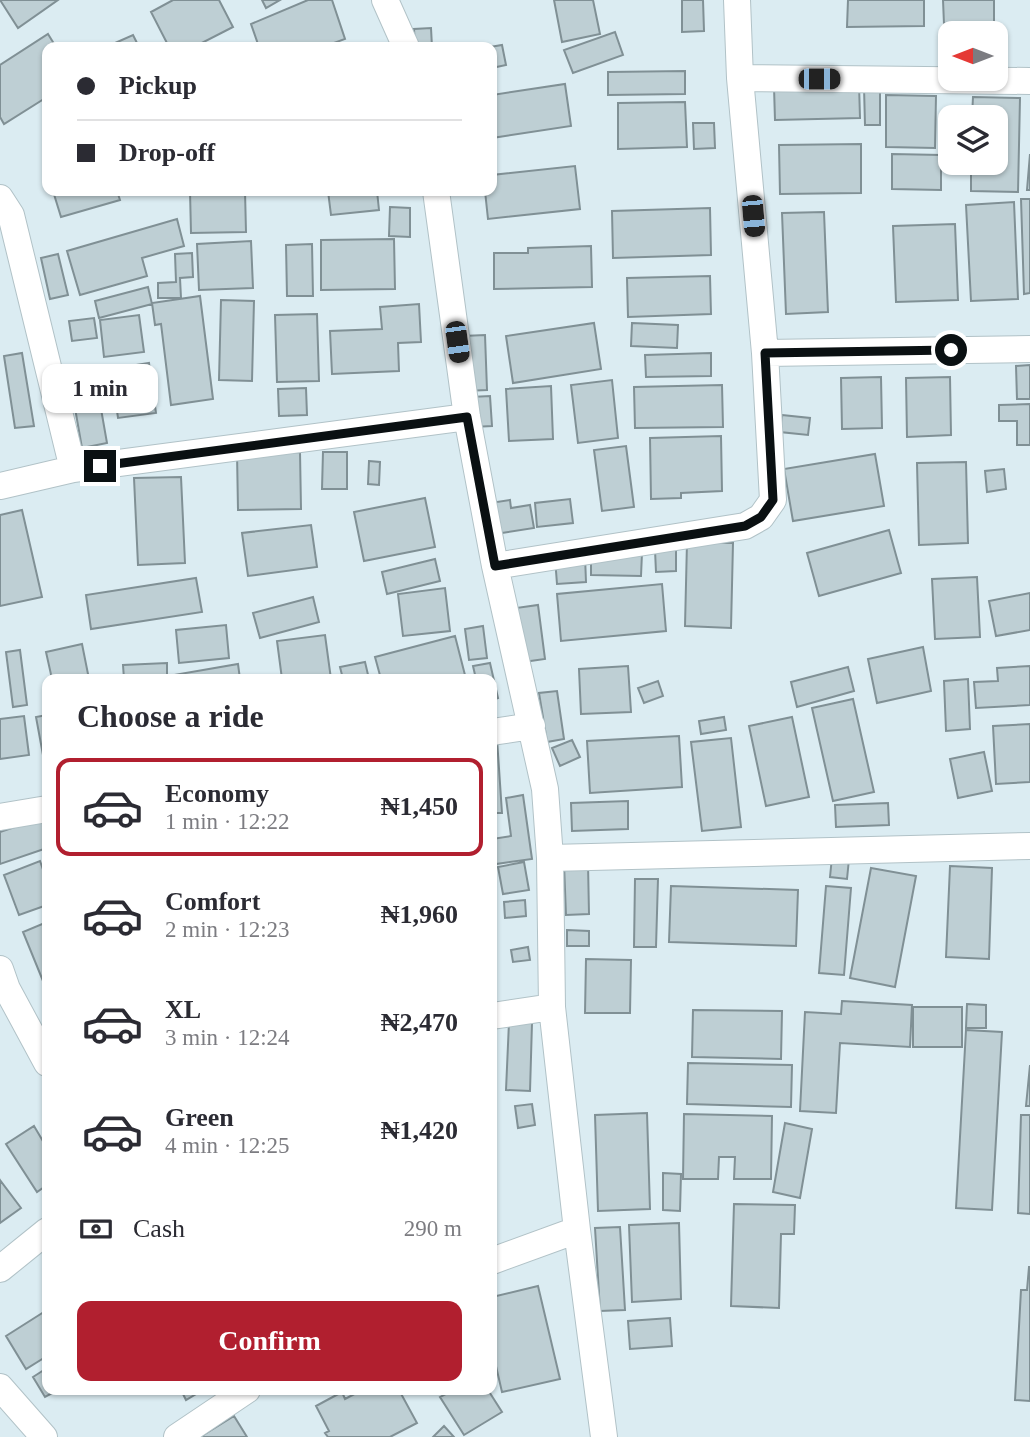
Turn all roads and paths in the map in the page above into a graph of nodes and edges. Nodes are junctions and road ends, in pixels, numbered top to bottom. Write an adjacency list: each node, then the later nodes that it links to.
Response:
1 (385, 0): 3 (street)
2 (737, 0): 4 (street)
3 (404, 42)
4 (740, 78): 5 (street); 10 (street)
5 (1030, 81)
6 (437, 196): 11 (street)
7 (0, 198): 8 (street)
8 (9, 245): 12 (street)
9 (1030, 349): 10 (street)
10 (765, 353): 14 (street)
11 (467, 417): 12 (street); 14 (street)
12 (73, 469): 13 (street)
13 (0, 486)
14 (495, 566): 15 (street)
15 (532, 726): 16 (street); 20 (street)
16 (497, 731)
17 (42, 810): 18 (street)
18 (0, 817)
19 (1030, 846): 20 (street)
20 (550, 858): 22 (street)
21 (0, 969): 24 (street)
22 (552, 1007): 23 (street); 25 (street)
23 (497, 1015)
24 (42, 1054)
25 (577, 1230): 27 (street); 33 (street)
26 (42, 1235): 28 (street)
27 (497, 1259)
28 (0, 1269)
29 (0, 1387): 31 (street)
30 (240, 1395): 32 (street)
31 (44, 1437)
32 (177, 1437)
33 (604, 1437)

